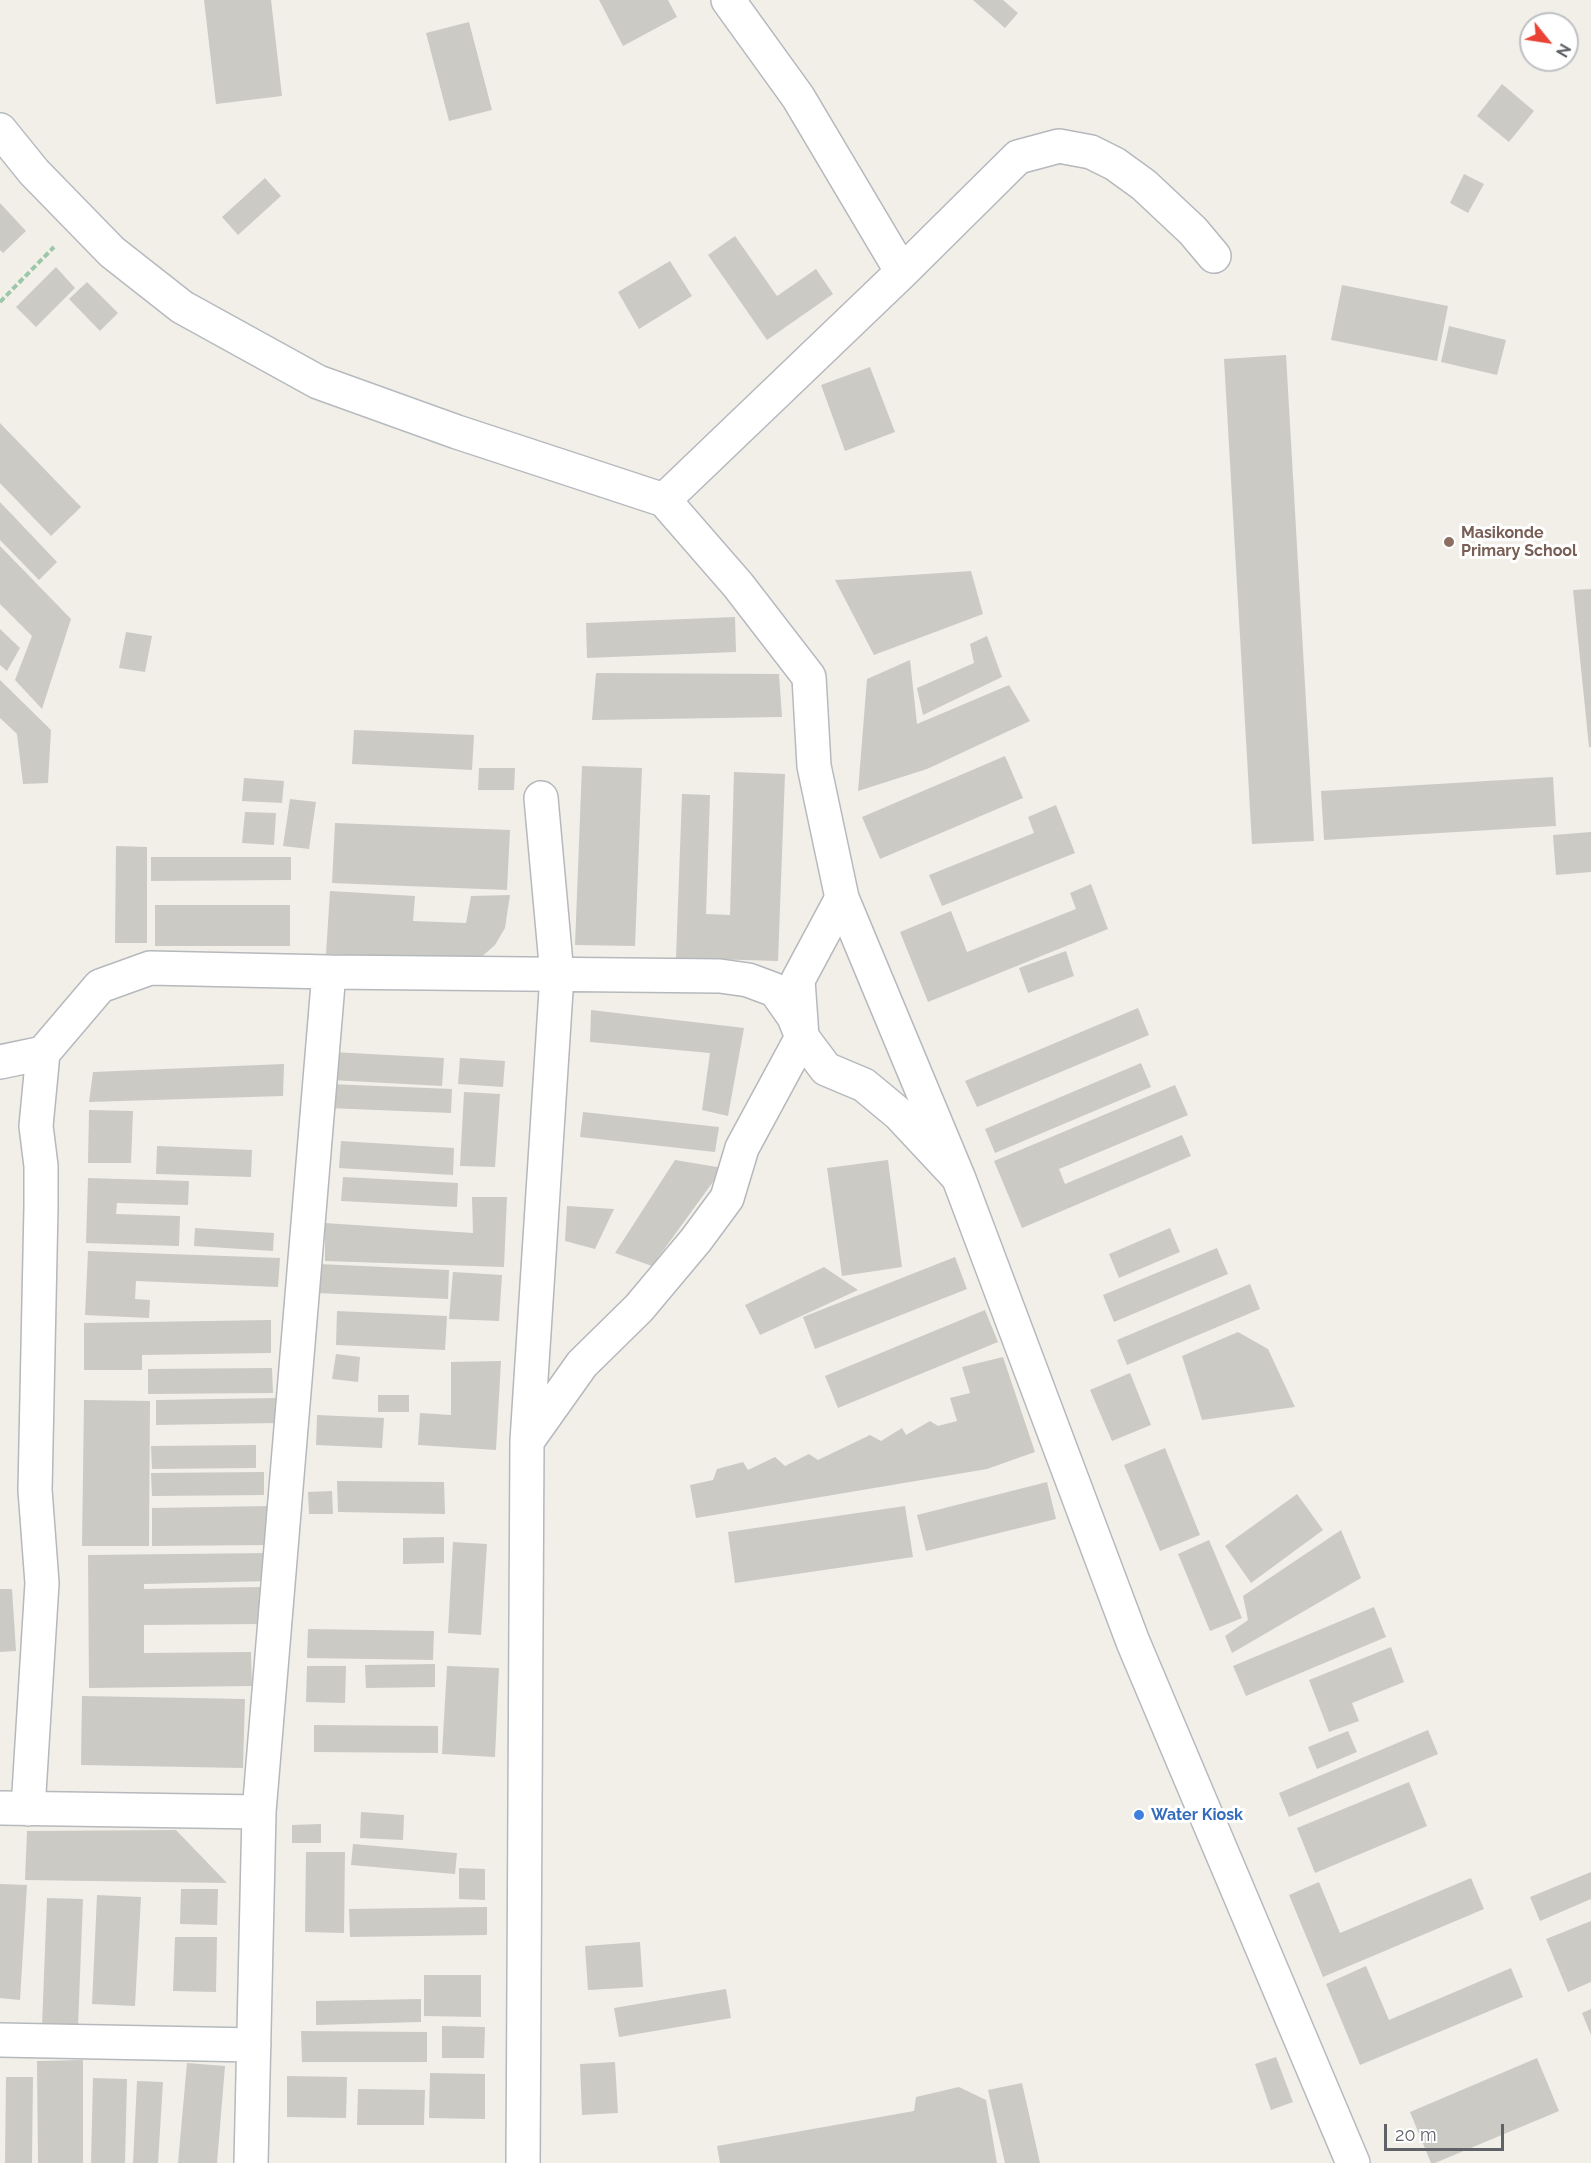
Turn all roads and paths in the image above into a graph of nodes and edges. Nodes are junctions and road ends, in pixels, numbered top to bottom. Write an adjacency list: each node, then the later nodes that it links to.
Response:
1 (728, 0): 5 (street)
2 (0, 130): 3 (street)
3 (80, 220): 6 (path); 7 (street)
4 (1214, 256): 5 (street)
5 (902, 272): 7 (street)
6 (0, 302)
7 (664, 500): 9 (street)
8 (541, 798): 11 (street)
9 (842, 898): 12 (street); 15 (street)
10 (328, 972): 11 (street); 13 (street); 18 (street)
11 (557, 975): 12 (street); 16 (street)
12 (802, 1037): 15 (street); 16 (street)
13 (43, 1053): 14 (street); 17 (street)
14 (0, 1062)
15 (959, 1179): 23 (street)
16 (527, 1441): 22 (street)
17 (14, 1809): 18 (street)
18 (259, 1812): 20 (street)
19 (0, 2040): 20 (street)
20 (254, 2045): 21 (street)
21 (251, 2163)
22 (523, 2163)
23 (1353, 2163)

